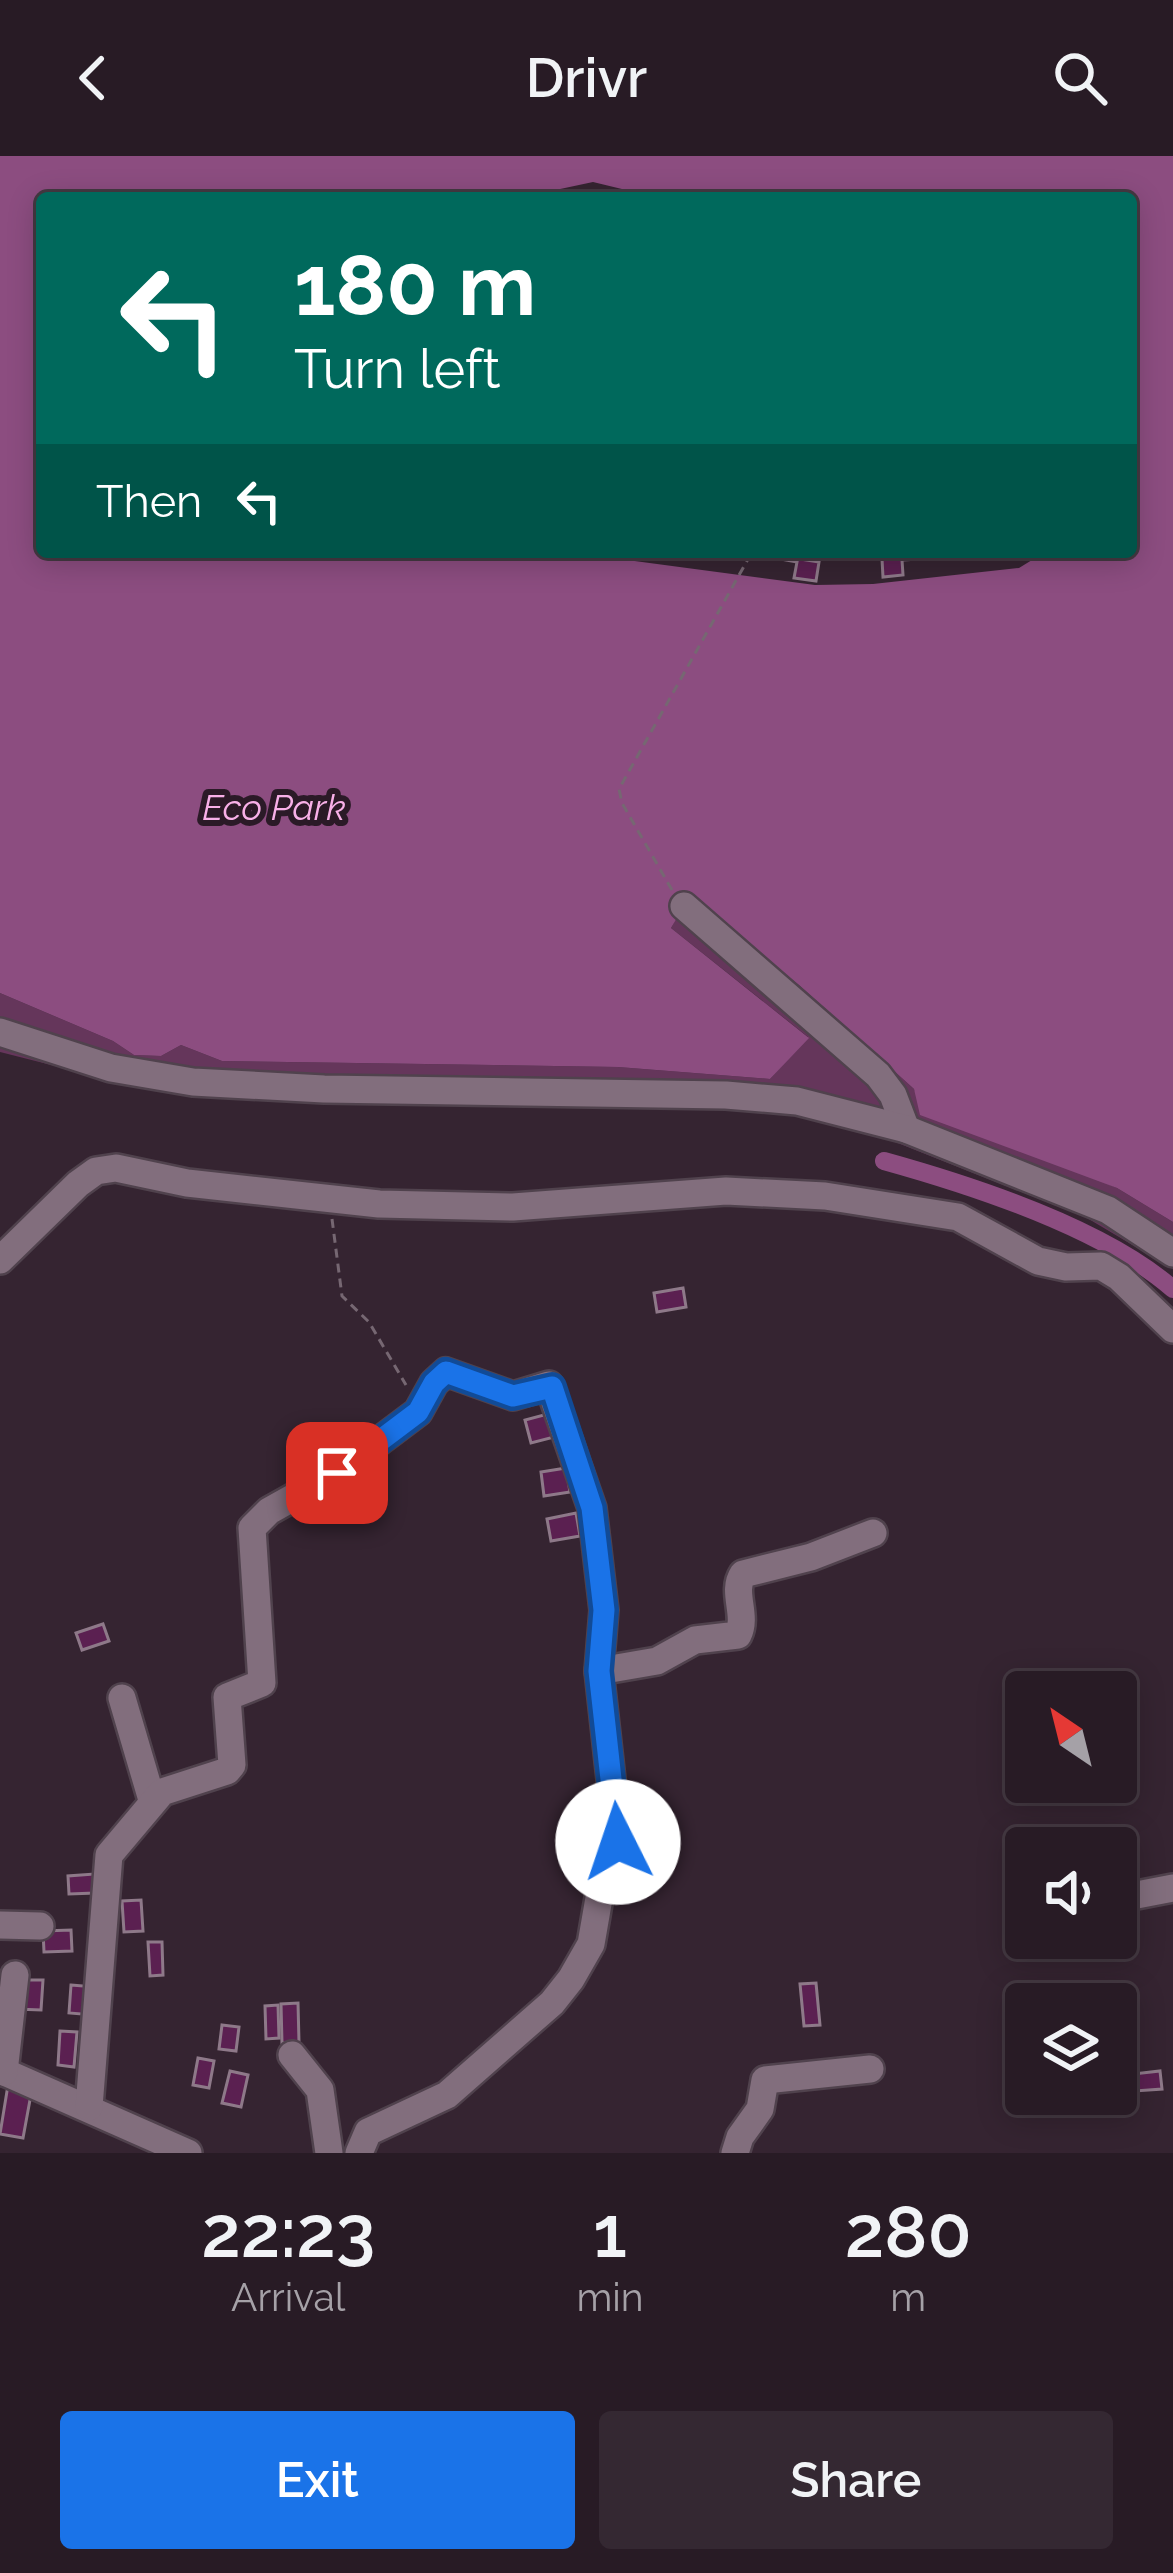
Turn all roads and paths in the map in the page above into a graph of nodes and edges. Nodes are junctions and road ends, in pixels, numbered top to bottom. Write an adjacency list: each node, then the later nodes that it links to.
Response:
1 (749, 558): 2 (path)
2 (684, 906): 4 (street)
3 (0, 1031): 4 (street)
4 (906, 1129): 6 (street)
5 (331, 1201): 7 (street); 8 (street); 9 (path)
6 (1173, 1252)
7 (0, 1259)
8 (1173, 1329)
9 (428, 1396): 11 (street); 13 (street)
10 (873, 1534): 11 (street)
11 (599, 1671): 25 (street)
12 (122, 1698): 13 (street)
13 (152, 1799): 22 (street)
14 (1173, 1888): 15 (street)
15 (1137, 1895)
16 (0, 1925): 17 (street)
17 (40, 1926)
18 (16, 1975): 21 (street)
19 (292, 2055): 24 (street)
20 (870, 2069): 26 (street)
21 (2, 2071): 22 (street)
22 (89, 2107): 23 (street)
23 (171, 2150)
24 (329, 2153)
25 (359, 2153)
26 (735, 2153)

